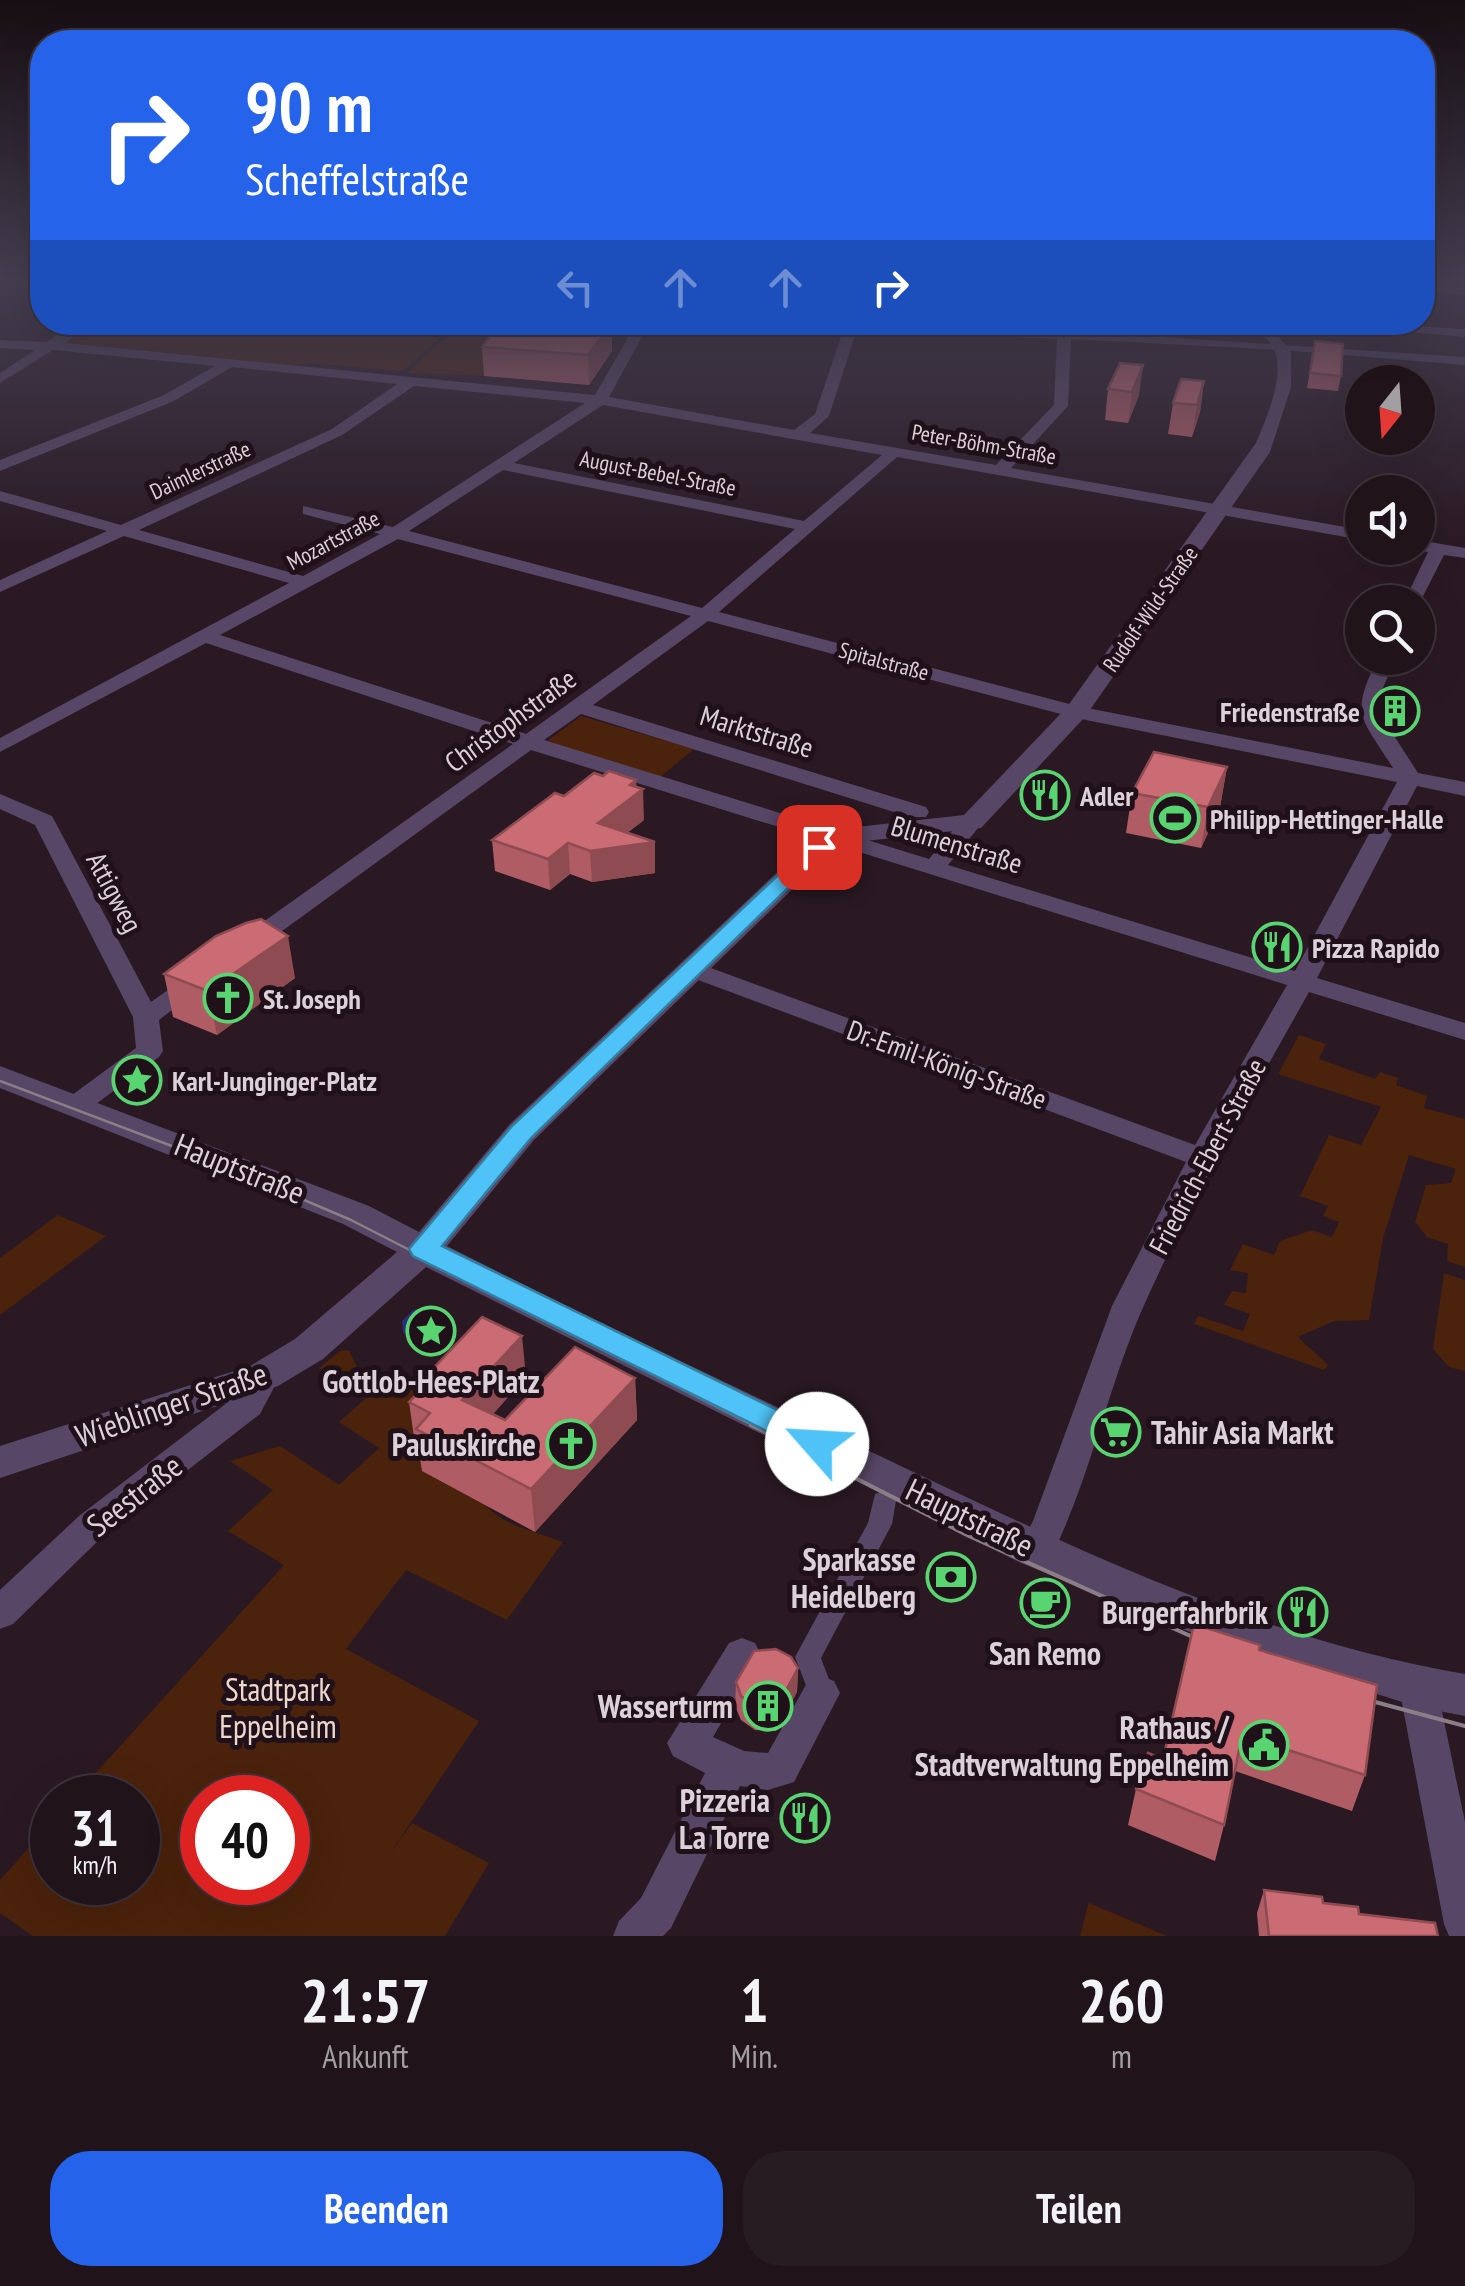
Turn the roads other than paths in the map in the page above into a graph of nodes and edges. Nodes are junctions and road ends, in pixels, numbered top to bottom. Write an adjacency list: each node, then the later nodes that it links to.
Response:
1 (219, 369): 12 (street)
2 (293, 369): 7 (street, Peter-Böhm-Straße)
3 (617, 369): 8 (street, Mozartstraße)
4 (837, 369): 9 (street)
5 (1063, 369): 13 (street)
6 (1282, 369): 15 (street, Rudolf-Wild-Straße)
7 (410, 381): 8 (street, Peter-Böhm-Straße); 18 (street, Daimlerstraße)
8 (600, 400): 9 (street, Peter-Böhm-Straße); 11 (street, Mozartstraße)
9 (798, 434): 10 (street, Peter-Böhm-Straße)
10 (894, 452): 13 (street, Peter-Böhm-Straße); 17 (street, Christophstraße)
11 (501, 465): 17 (street, August-Bebel-Straße); 20 (street, Mozartstraße)
12 (0, 466)
13 (1000, 470): 15 (street, Peter-Böhm-Straße)
14 (0, 496): 18 (street)
15 (1220, 509): 19 (street, Peter-Böhm-Straße); 31 (street, Rudolf-Wild-Straße)
16 (308, 510): 20 (street, Spitalstraße)
17 (806, 526): 27 (street, Christophstraße)
18 (123, 530): 24 (street); 26 (street, Daimlerstraße)
19 (1345, 532)
20 (395, 533): 24 (street, Mozartstraße); 27 (street, Spitalstraße)
21 (1435, 548): 22 (street)
22 (1438, 548): 23 (street); 25 (street)
23 (1465, 553)
24 (302, 582): 28 (street, Mozartstraße)
25 (1421, 585)
26 (0, 587)
27 (706, 614): 30 (street, Christophstraße); 31 (street, Spitalstraße)
28 (204, 636): 32 (street, Blumenstraße); 33 (street, Mozartstraße)
29 (1380, 675): 34 (street)
30 (580, 706): 32 (street, Christophstraße); 37 (street, Marktstraße)
31 (1076, 712): 34 (street, Spitalstraße); 38 (street, Rudolf-Wild-Straße)
32 (530, 743): 39 (street, Blumenstraße); 43 (street, Christophstraße)
33 (0, 746)
34 (1410, 778): 35 (street, Spitalstraße); 42 (street, Friedrich-Ebert-Straße)
35 (1465, 790)
36 (0, 800): 43 (street, Attigweg)
37 (918, 812)
38 (972, 822): 39 (street); 40 (street, Rudolf-Wild-Straße)
39 (830, 837): 40 (street, Blumenstraße); 41 (street, Wieblinger Straße)
40 (934, 868): 42 (street, Blumenstraße)
41 (691, 970): 47 (street, Dr.-Emil-König-Straße); 48 (street, Wieblinger Straße)
42 (1302, 982): 44 (street, Blumenstraße); 47 (street, Friedrich-Ebert-Straße)
43 (148, 1027): 46 (street)
44 (1465, 1032)
45 (0, 1076): 46 (street, Hauptstraße)
46 (78, 1104): 48 (street, Hauptstraße)
47 (1202, 1158): 52 (street, Friedrich-Ebert-Straße)
48 (423, 1249): 49 (street, Wieblinger Straße); 52 (street, Hauptstraße)
49 (264, 1376): 50 (street, Wieblinger Straße); 53 (street, Seestraße)
50 (0, 1462)
51 (884, 1501): 56 (street)
52 (1036, 1550): 55 (street, Hauptstraße)
53 (0, 1613)
54 (742, 1655): 58 (street)
55 (1418, 1687): 57 (street, Hauptstraße); 59 (street)
56 (821, 1693): 58 (street)
57 (1465, 1695)
58 (730, 1765): 60 (street)
59 (1465, 1924)
60 (634, 1936)

